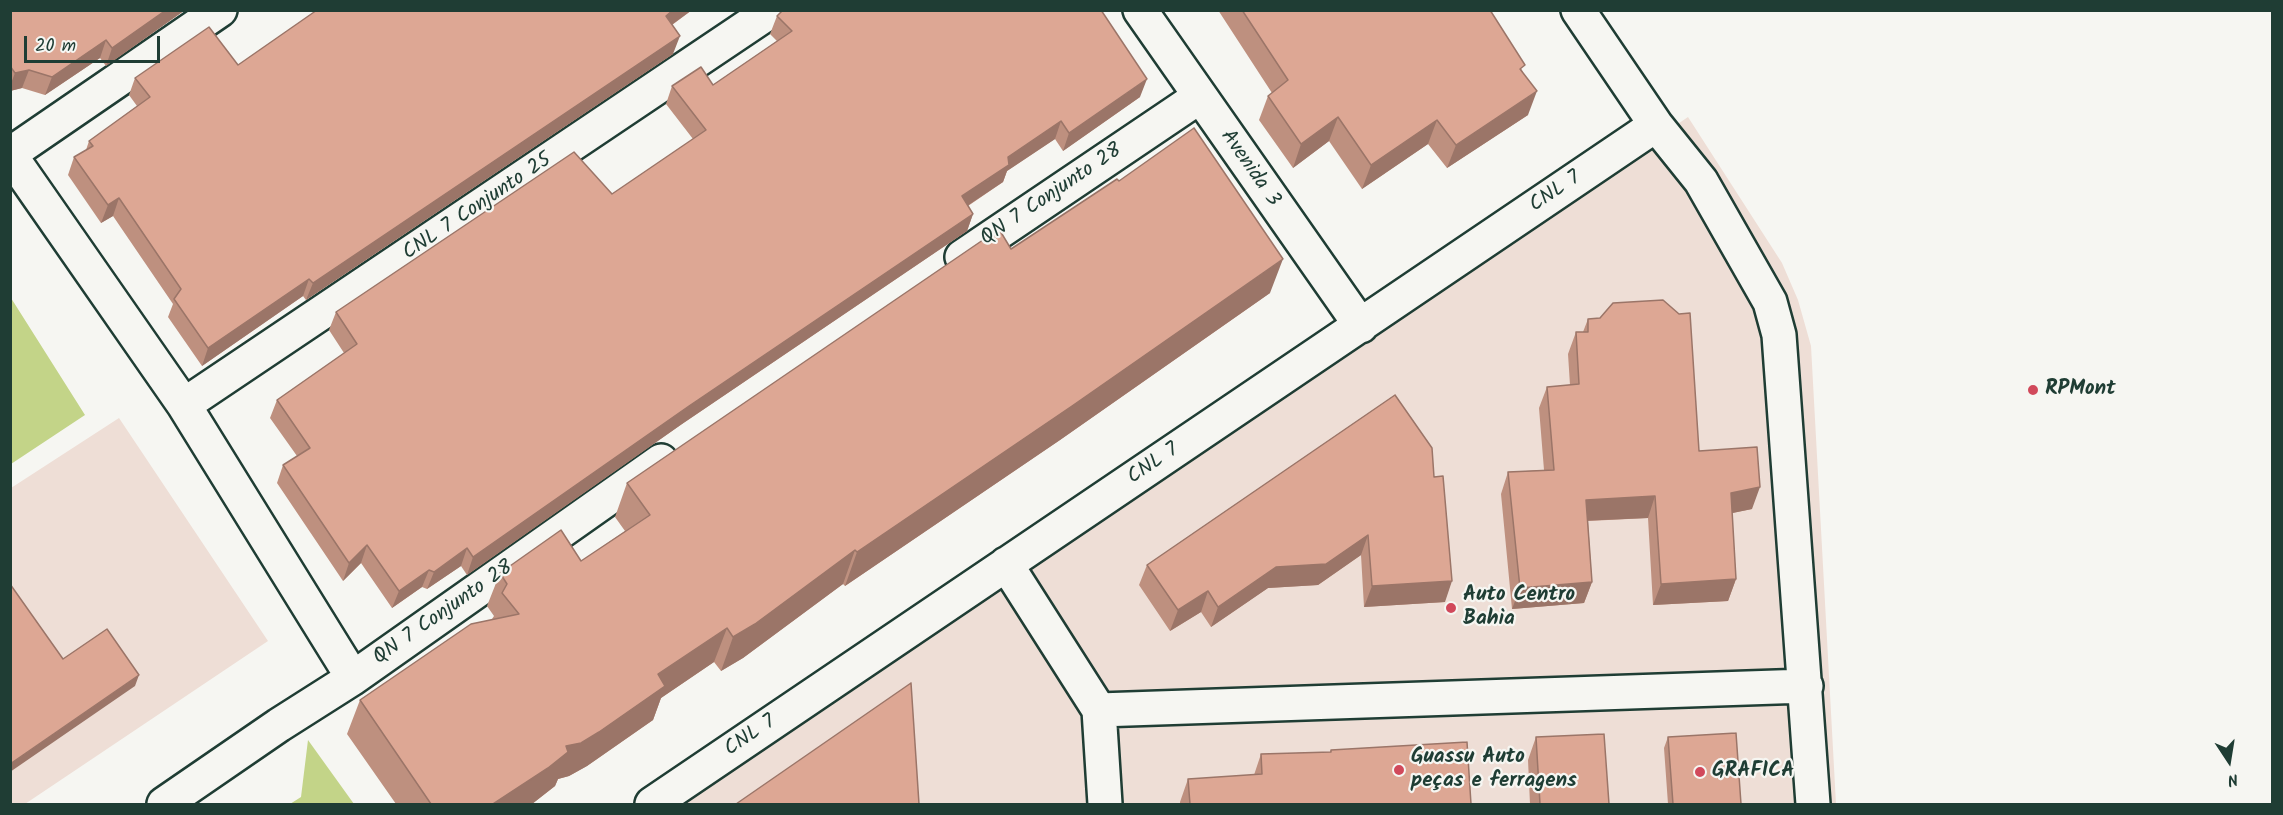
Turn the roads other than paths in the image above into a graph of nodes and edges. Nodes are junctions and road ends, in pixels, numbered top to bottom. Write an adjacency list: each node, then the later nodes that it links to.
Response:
1 (220, 10): 7 (street)
2 (772, 10): 10 (street, CNL 7 Conjunto 25)
3 (1140, 10): 5 (street, Avenida 3)
4 (1578, 10): 6 (street)
5 (1199, 97): 8 (street, QN 7 Conjunto 28); 9 (street, Avenida 3)
6 (1656, 125): 9 (street, CNL 7); 14 (street)
7 (10, 154): 10 (street)
8 (941, 271)
9 (1361, 326): 12 (street, CNL 7)
10 (184, 405): 13 (street)
11 (683, 446): 13 (street, QN 7 Conjunto 28)
12 (1006, 564): 15 (street); 17 (street, CNL 7)
13 (353, 678): 16 (street, QN 7 Conjunto 28)
14 (1806, 687): 15 (street); 19 (street)
15 (1098, 710): 18 (street)
16 (164, 804)
17 (652, 804)
18 (1106, 804)
19 (1813, 804)

